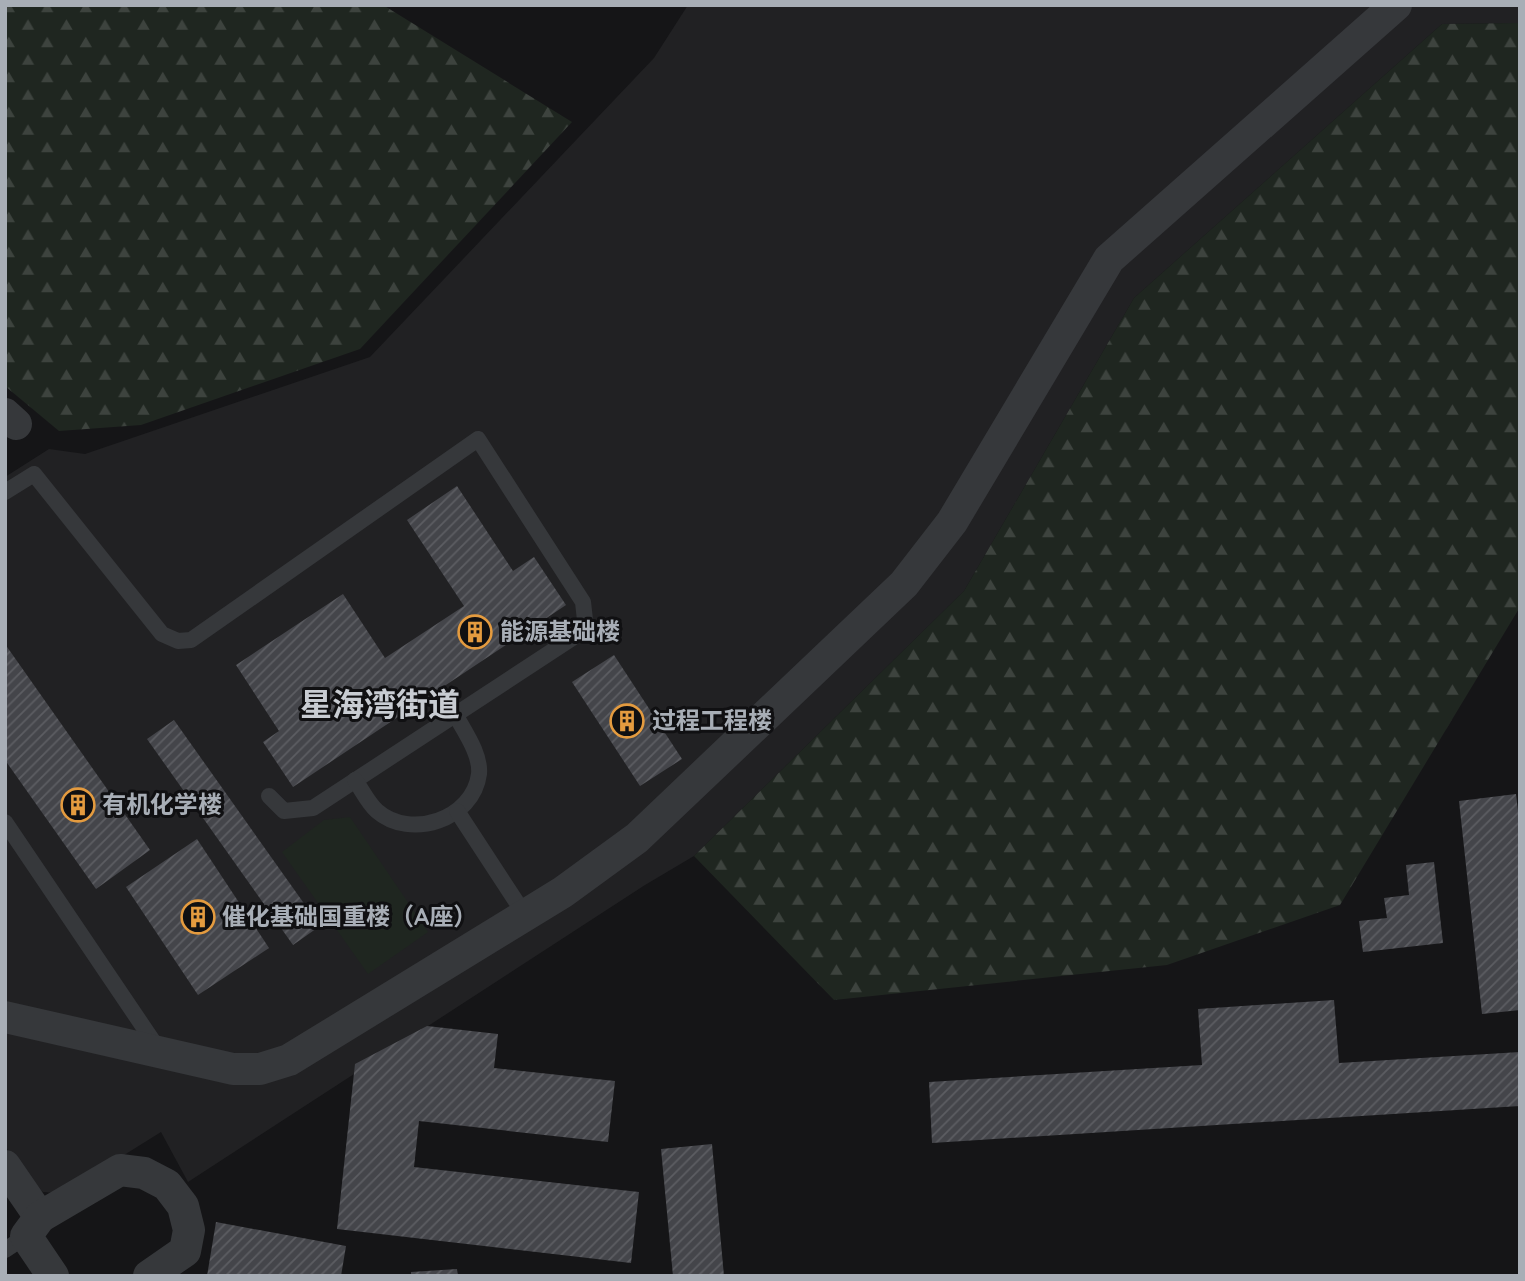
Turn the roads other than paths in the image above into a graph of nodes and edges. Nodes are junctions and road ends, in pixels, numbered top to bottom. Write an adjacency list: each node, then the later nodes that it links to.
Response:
1 (1396, 5): 8 (street)
2 (5, 492): 3 (lane)
3 (455, 714): 4 (lane); 6 (lane)
4 (355, 780): 5 (lane); 6 (lane)
5 (269, 796)
6 (457, 811): 8 (lane)
7 (5, 822): 10 (lane)
8 (525, 915): 10 (street)
9 (5, 1017): 10 (street)
10 (160, 1052)
11 (5, 1166): 12 (street)
12 (24, 1234): 13 (street); 14 (street)
13 (53, 1276)
14 (149, 1276)

